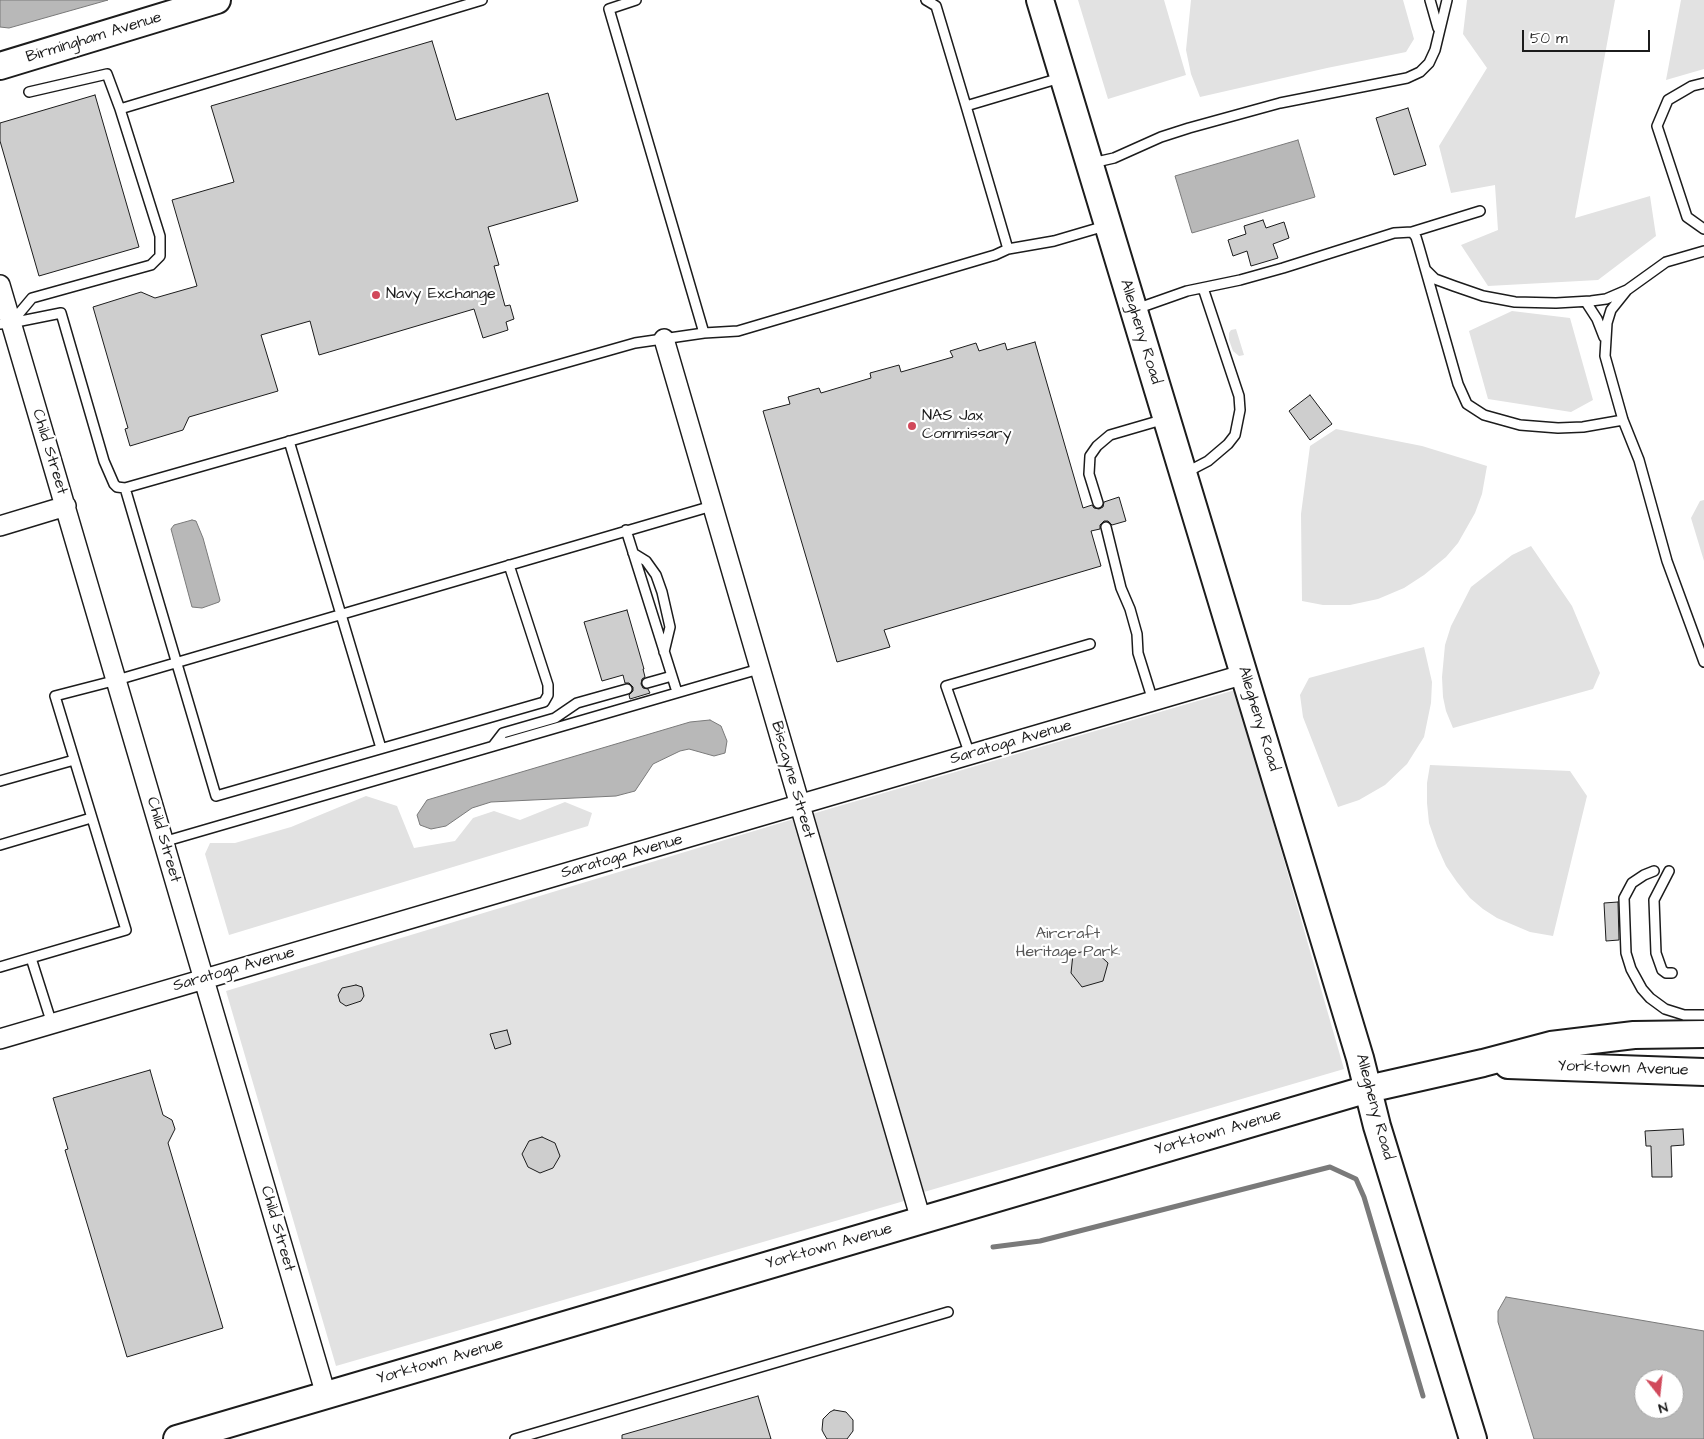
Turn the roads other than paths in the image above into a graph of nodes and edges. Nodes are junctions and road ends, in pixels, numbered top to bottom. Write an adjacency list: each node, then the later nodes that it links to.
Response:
1 (217, 0): 9 (main road, Birmingham Avenue)
2 (482, 0): 14 (lane)
3 (636, 0): 29 (lane)
4 (926, 0): 13 (lane)
5 (1040, 0): 10 (main road, Allegheny Road)
6 (1430, 0): 8 (lane)
7 (1447, 0): 8 (lane)
8 (1438, 31): 15 (lane)
9 (0, 66)
10 (1063, 77): 13 (lane); 15 (main road, Allegheny Road)
11 (1704, 83): 18 (lane)
12 (29, 92): 14 (lane)
13 (966, 106): 20 (lane)
14 (120, 109): 28 (lane)
15 (1089, 164): 17 (main road, Allegheny Road)
16 (1480, 211): 19 (lane)
17 (1108, 225): 20 (lane); 27 (main road, Allegheny Road)
18 (1704, 229)
19 (1412, 232): 22 (lane); 24 (lane)
20 (1008, 249): 29 (lane)
21 (1704, 251): 25 (lane)
22 (1426, 270): 26 (lane); 33 (lane)
23 (0, 285): 28 (street, Child Street)
24 (1204, 288): 27 (lane); 35 (lane)
25 (1627, 290): 26 (lane); 31 (lane)
26 (1586, 302): 31 (lane)
27 (1134, 310): 32 (main road, Allegheny Road)
28 (6, 324): 36 (lane); 38 (street, Child Street)
29 (704, 333): 30 (lane)
30 (664, 339): 34 (lane); 39 (street, Biscayne Street)
31 (1605, 340): 33 (lane)
32 (1166, 418): 35 (main road, Allegheny Road); 37 (lane)
33 (1623, 420): 49 (lane)
34 (289, 441): 36 (lane); 45 (lane)
35 (1183, 474): 51 (main road, Allegheny Road)
36 (125, 488): 48 (lane)
37 (1098, 503)
38 (66, 506): 40 (street); 53 (street, Child Street)
39 (712, 506): 42 (lane); 50 (street, Biscayne Street)
40 (0, 526)
41 (1106, 527): 57 (lane)
42 (626, 530): 43 (lane); 44 (lane)
43 (633, 553): 47 (lane); 47 (lane)
44 (509, 565): 45 (lane); 59 (lane)
45 (342, 614): 48 (lane); 59 (lane)
46 (1090, 644): 60 (lane)
47 (664, 652): 52 (lane)
48 (177, 662): 53 (lane); 59 (lane)
49 (1704, 662)
50 (759, 669): 56 (lane); 63 (street, Biscayne Street)
51 (1245, 674): 57 (street, Saratoga Avenue); 79 (main road, Allegheny Road)
52 (672, 676): 54 (lane); 56 (lane)
53 (117, 680): 61 (lane); 65 (street, Child Street)
54 (647, 683)
55 (627, 689): 58 (lane)
56 (677, 692): 58 (lane)
57 (1153, 701): 60 (street, Saratoga Avenue)
58 (493, 746): 65 (lane)
59 (381, 748)
60 (970, 755): 63 (street, Saratoga Avenue)
61 (74, 760): 62 (lane); 64 (lane)
62 (0, 781)
63 (800, 805): 72 (street, Saratoga Avenue); 80 (street, Biscayne Street)
64 (91, 818): 66 (lane); 69 (lane)
65 (163, 842): 72 (street, Child Street)
66 (0, 845)
67 (1654, 871): 73 (lane)
68 (1669, 871): 71 (lane)
69 (31, 958): 70 (lane); 74 (lane)
70 (0, 967)
71 (1672, 974)
72 (205, 979): 74 (street, Saratoga Avenue); 82 (street, Child Street)
73 (1704, 1015)
74 (52, 1024): 76 (street, Saratoga Avenue)
75 (1704, 1034): 77 (main road, Yorktown Avenue)
76 (0, 1039)
77 (1483, 1063): 78 (main road, Yorktown Avenue); 79 (main road, Yorktown Avenue)
78 (1704, 1072)
79 (1368, 1089): 80 (main road, Yorktown Avenue); 85 (main road, Allegheny Road)
80 (921, 1220): 82 (main road, Yorktown Avenue)
81 (948, 1312): 84 (lane)
82 (326, 1395): 83 (main road, Yorktown Avenue)
83 (177, 1439)
84 (515, 1439)
85 (1473, 1439)

